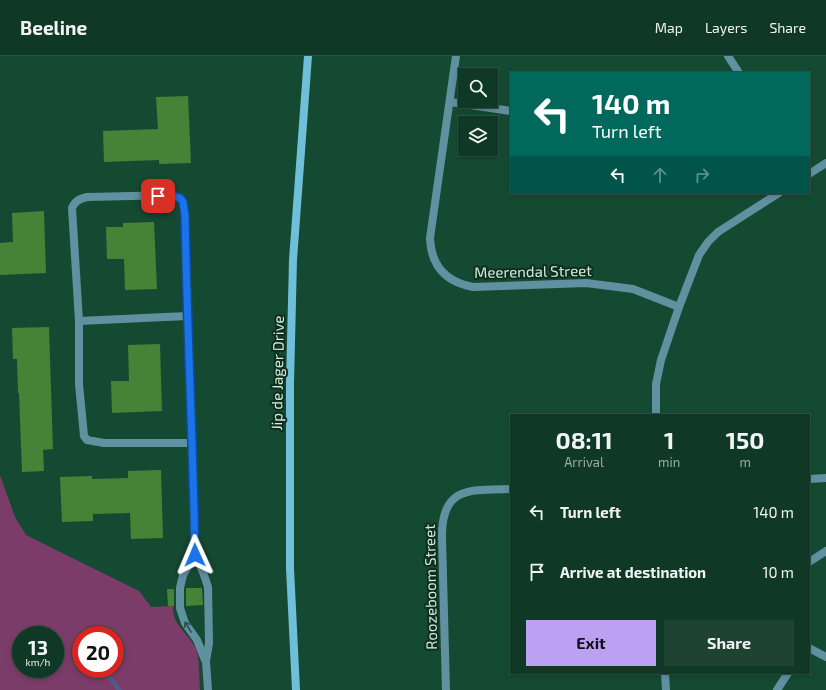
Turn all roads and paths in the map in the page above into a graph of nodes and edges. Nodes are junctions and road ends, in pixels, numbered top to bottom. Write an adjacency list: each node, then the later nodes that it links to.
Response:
1 (308, 56): 27 (main road, Jip de Jager Drive)
2 (456, 56): 5 (street, Meerendal Street)
3 (728, 56): 4 (street)
4 (738, 72)
5 (450, 102): 6 (street); 10 (street, Meerendal Street)
6 (510, 111)
7 (826, 163): 8 (street)
8 (810, 173)
9 (777, 194): 10 (street)
10 (679, 307): 13 (street)
11 (187, 316): 12 (street); 12 (street); 14 (street)
12 (79, 321): 14 (street)
13 (656, 414)
14 (193, 443): 19 (street)
15 (826, 478): 16 (street)
16 (810, 479)
17 (510, 489): 28 (street, Roozeboom Street)
18 (826, 551): 20 (street)
19 (195, 555): 23 (street); 23 (street, one-way to 19)
20 (810, 561)
21 (810, 649): 22 (street)
22 (826, 657)
23 (206, 661): 26 (street)
24 (665, 674): 29 (street)
25 (787, 674): 30 (street)
26 (208, 690)
27 (296, 690)
28 (446, 690)
29 (666, 690)
30 (777, 690)

